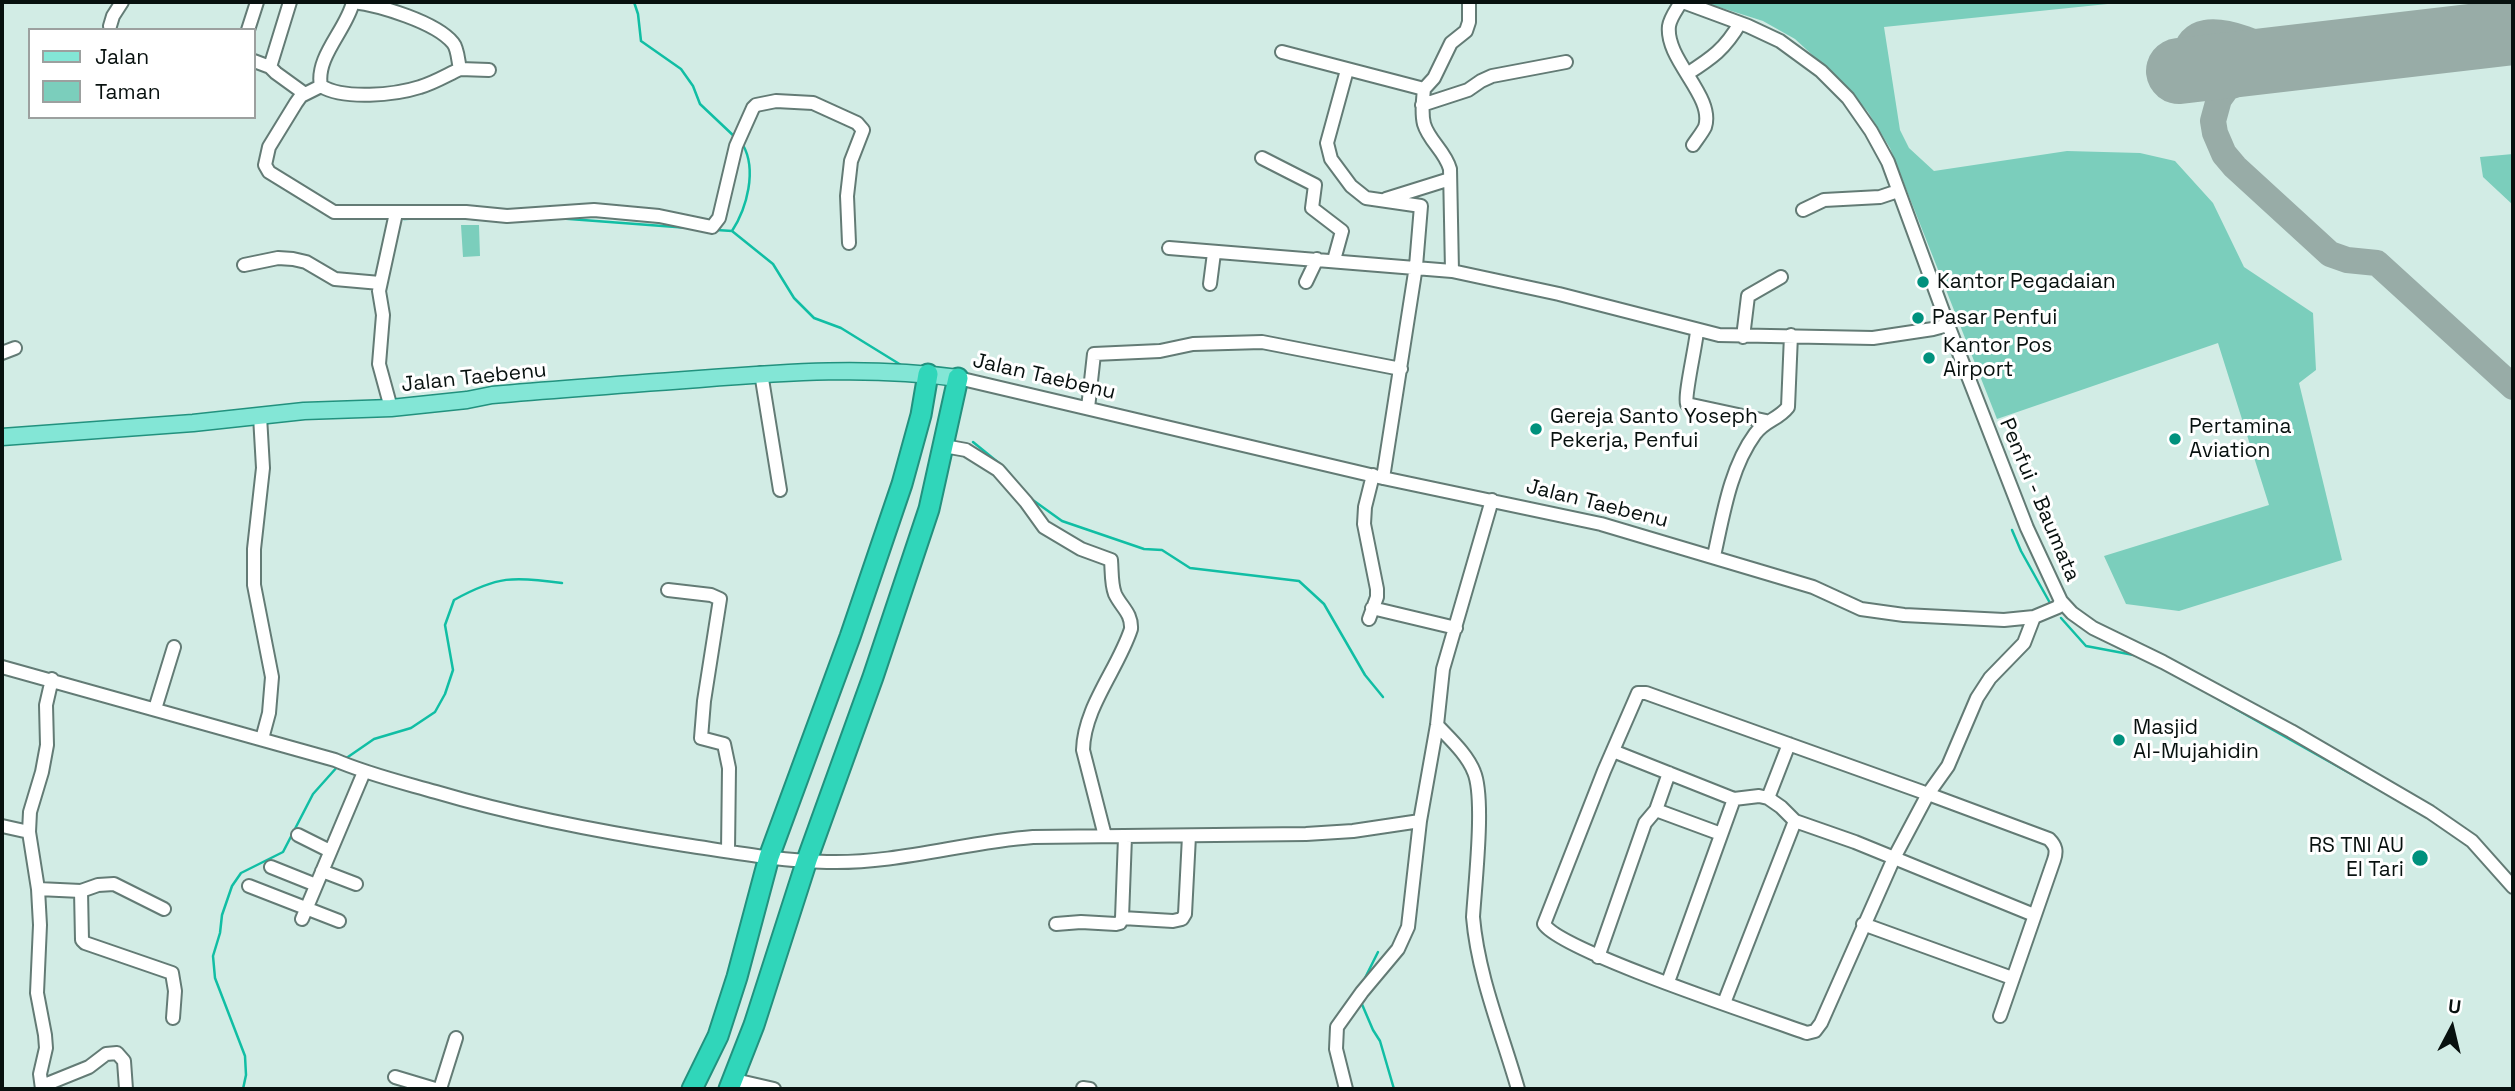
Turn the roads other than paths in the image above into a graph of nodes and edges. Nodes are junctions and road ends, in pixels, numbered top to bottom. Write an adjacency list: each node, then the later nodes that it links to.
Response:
1 (122, 2): 10 (street)
2 (257, 2): 11 (street)
3 (290, 2): 15 (street)
4 (353, 2): 8 (street); 20 (street)
5 (402, 2): 8 (street)
6 (1469, 2): 21 (street)
7 (1682, 2): 9 (street, Penfui - Baumata); 19 (street)
8 (384, 8): 16 (street)
9 (1740, 23): 19 (street); 27 (street, Penfui - Baumata)
10 (110, 26)
11 (248, 28)
12 (1282, 52): 18 (street)
13 (256, 62): 15 (street)
14 (1566, 62): 23 (street)
15 (270, 67): 22 (street)
16 (460, 69): 17 (street); 20 (street)
17 (489, 70)
18 (1346, 70): 21 (street); 28 (street)
19 (1687, 74): 24 (street)
20 (321, 86): 22 (street)
21 (1424, 89): 23 (street)
22 (305, 94): 30 (street)
23 (1423, 105): 26 (street)
24 (1693, 145)
25 (1262, 158): 35 (street)
26 (1450, 179): 28 (street); 38 (street)
27 (1898, 191): 29 (street); 43 (street, Penfui - Baumata)
28 (1382, 201): 37 (street)
29 (1803, 210)
30 (396, 213): 31 (street); 41 (street)
31 (849, 243)
32 (1170, 248): 33 (street)
33 (1214, 253): 34 (street); 42 (street)
34 (1317, 258): 35 (street); 40 (street)
35 (1334, 260): 37 (street)
36 (244, 265): 41 (street)
37 (1416, 266): 38 (street); 49 (street)
38 (1452, 271): 44 (street)
39 (1781, 277): 46 (street)
40 (1306, 282)
41 (380, 283): 53 (street)
42 (1210, 284)
43 (1948, 324): 45 (street); 64 (street, Penfui - Baumata)
44 (1697, 331): 46 (street); 56 (street)
45 (1791, 335): 46 (street); 56 (street)
46 (1743, 337)
47 (15, 348): 48 (street)
48 (2, 353)
49 (1401, 369): 54 (street); 59 (street)
50 (761, 373): 51 (main road, Jalan Taebenu); 53 (main road, Jalan Taebenu); 60 (street)
51 (922, 373): 52 (main road, Jalan Taebenu); 92 (highway)
52 (958, 378): 54 (street, Jalan Taebenu); 58 (highway)
53 (391, 408): 55 (main road, Jalan Taebenu)
54 (1088, 408): 59 (street, Jalan Taebenu)
55 (260, 416): 57 (main road, Jalan Taebenu); 72 (street)
56 (1766, 422): 62 (street)
57 (2, 437)
58 (944, 446): 87 (street); 94 (highway)
59 (1378, 476): 61 (street, Jalan Taebenu); 66 (street)
60 (780, 490)
61 (1492, 500): 62 (street, Jalan Taebenu); 66 (street)
62 (1714, 556): 65 (street, Jalan Taebenu)
63 (668, 590): 91 (street)
64 (2057, 606): 65 (street, Jalan Taebenu); 100 (street, Penfui - Baumata)
65 (2034, 617): 77 (street)
66 (1456, 628): 71 (street)
67 (174, 647): 70 (street)
68 (2, 667): 69 (street)
69 (52, 679): 70 (street); 84 (street)
70 (155, 709): 72 (street)
71 (1437, 725): 81 (street); 126 (street)
72 (262, 739): 75 (street)
73 (1788, 744): 74 (street); 77 (street); 78 (street)
74 (1613, 751): 76 (street); 110 (street)
75 (359, 770): 90 (street); 91 (street)
76 (1669, 774): 79 (street); 80 (street)
77 (1927, 794): 93 (street); 105 (street)
78 (1768, 798): 79 (street); 82 (street)
79 (1734, 799): 85 (street)
80 (1656, 810): 85 (street); 110 (street)
81 (1420, 821): 88 (street); 125 (street)
82 (1795, 821): 93 (street); 113 (street)
83 (2, 826): 84 (street)
84 (29, 832): 101 (street)
85 (1721, 834): 112 (street)
86 (298, 835): 90 (street)
87 (1105, 836): 89 (street); 94 (street)
88 (1189, 836): 89 (street); 106 (street)
89 (1125, 837): 106 (street)
90 (330, 851): 96 (street)
91 (728, 851): 92 (street)
92 (769, 857): 94 (street); 123 (highway)
93 (1894, 858): 105 (street); 109 (street)
94 (807, 860): 118 (highway)
95 (271, 867): 99 (street)
96 (322, 872): 97 (street); 99 (street)
97 (356, 884)
98 (249, 886): 104 (street)
99 (316, 886): 104 (street)
100 (2513, 887)
101 (38, 890): 102 (street); 119 (street)
102 (81, 891): 103 (street); 115 (street)
103 (164, 909)
104 (304, 914): 107 (street)
105 (2034, 915): 111 (street)
106 (1122, 919): 108 (street)
107 (339, 921)
108 (1056, 924)
109 (1863, 924): 111 (street); 113 (street)
110 (1598, 957): 112 (street)
111 (2012, 978): 114 (street)
112 (1668, 982): 113 (street)
113 (1724, 1003)
114 (2000, 1016)
115 (173, 1018)
116 (456, 1038): 122 (street)
117 (395, 1077): 121 (street)
118 (732, 1084): 124 (street)
119 (42, 1088): 120 (street)
120 (126, 1089)
121 (435, 1089)
122 (440, 1089)
123 (692, 1089)
124 (774, 1089)
125 (1346, 1089)
126 (1518, 1089)

